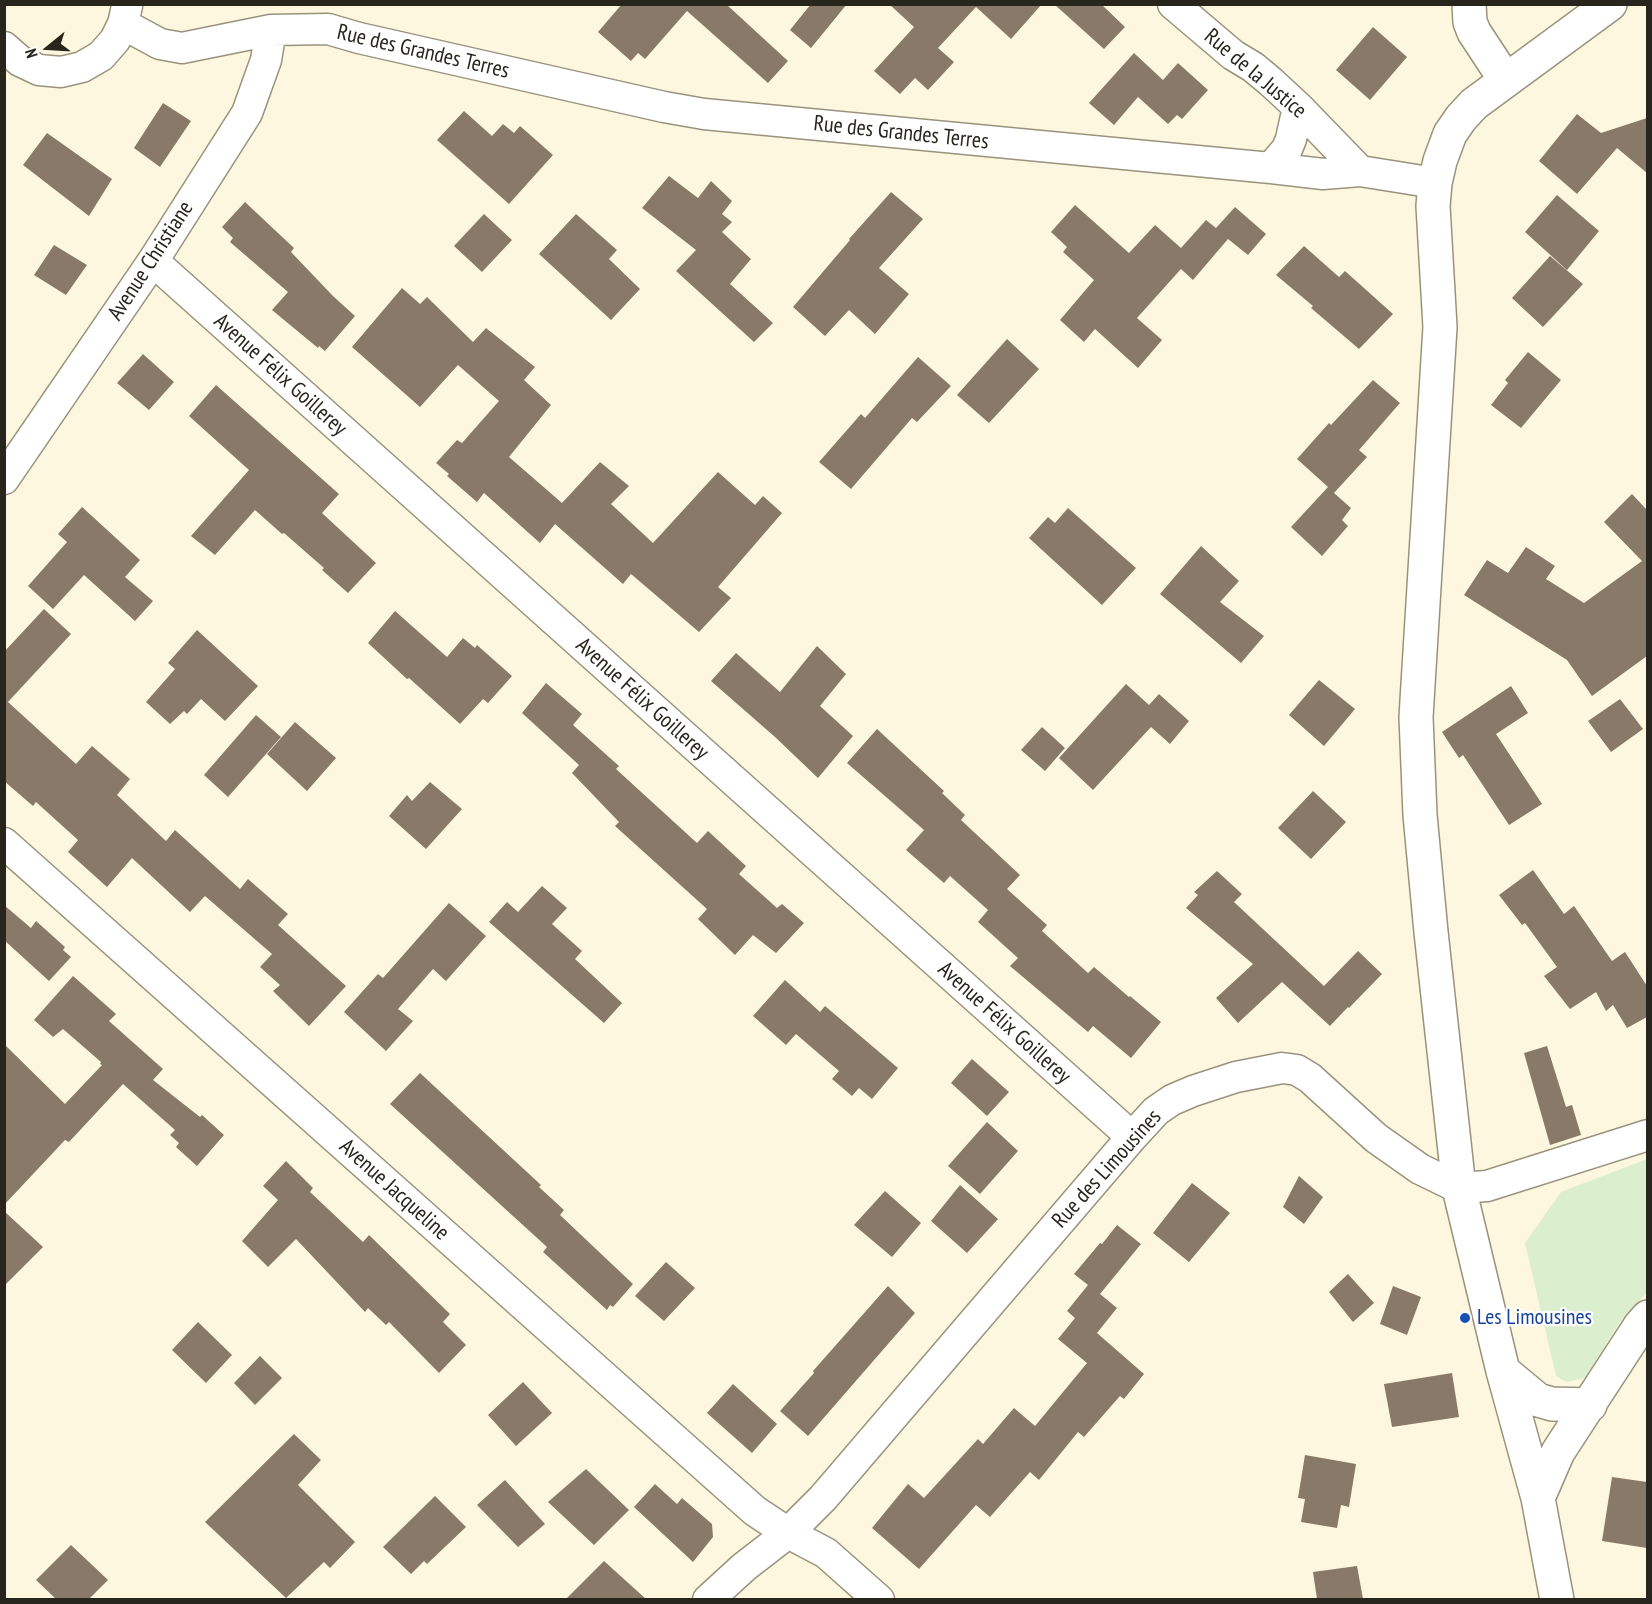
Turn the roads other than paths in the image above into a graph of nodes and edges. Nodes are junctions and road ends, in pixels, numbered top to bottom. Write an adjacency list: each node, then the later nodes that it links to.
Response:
1 (1173, 4): 9 (street, Rue de la Justice)
2 (1469, 4): 8 (main road)
3 (1610, 4): 8 (main road)
4 (125, 14): 6 (street, Rue des Grandes Terres); 7 (street, Rue des Grandes Terres)
5 (333, 17): 6 (street, Rue des Grandes Terres); 10 (street, Rue des Grandes Terres)
6 (271, 30): 13 (street, Avenue Christiane)
7 (4, 47)
8 (1508, 79): 12 (main road)
9 (1299, 107): 10 (street); 11 (street, Rue de la Justice)
10 (1271, 168): 11 (street, Rue des Grandes Terres)
11 (1360, 171): 12 (street, Rue des Grandes Terres)
12 (1435, 183): 18 (main road)
13 (153, 261): 14 (street, Avenue Christiane); 17 (street, Avenue Félix Goillerey)
14 (4, 479)
15 (4, 843): 23 (street, Avenue Jacqueline)
16 (1647, 1135): 18 (street)
17 (1132, 1137): 18 (street, Rue des Limousines); 23 (street, Rue des Limousines)
18 (1459, 1188): 20 (main road)
19 (1647, 1317): 21 (main road)
20 (1503, 1371): 21 (main road); 22 (main road)
21 (1590, 1405): 22 (main road)
22 (1538, 1498): 26 (main road)
23 (788, 1533): 24 (street, Rue des Limousines); 25 (street, Avenue Jacqueline)
24 (708, 1599)
25 (879, 1599)
26 (1557, 1599)

